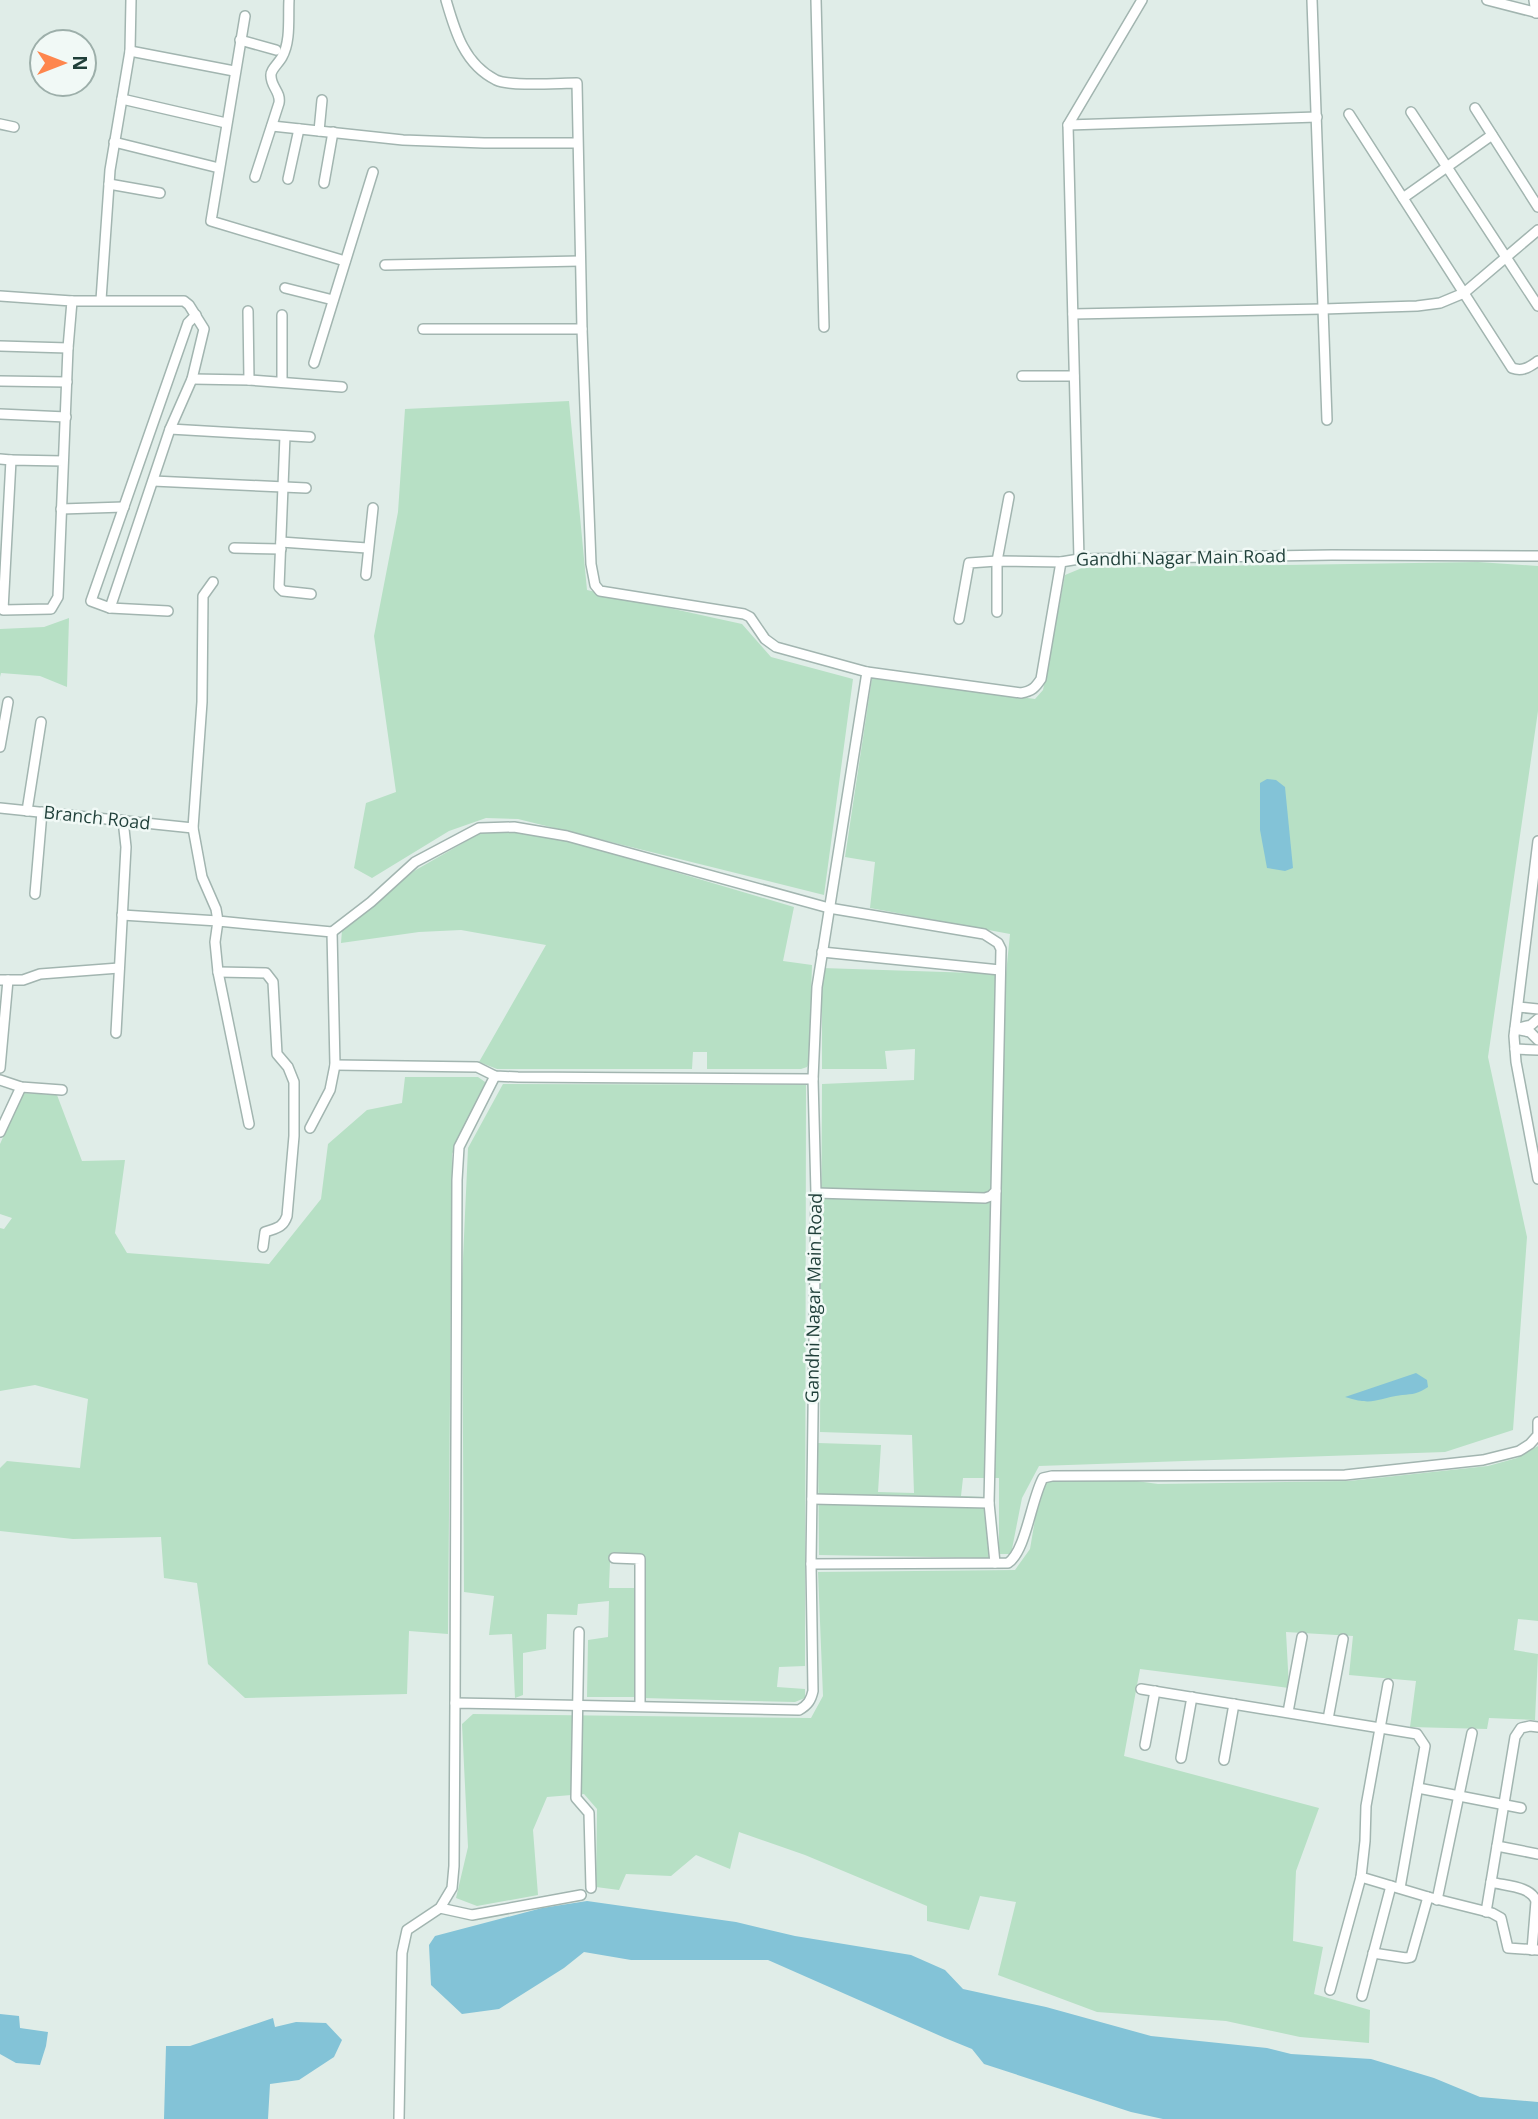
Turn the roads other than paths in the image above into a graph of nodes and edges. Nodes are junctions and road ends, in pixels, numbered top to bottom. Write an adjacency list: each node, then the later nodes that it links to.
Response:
1 (131, 0): 13 (street)
2 (289, 0): 24 (street)
3 (446, 0): 31 (street)
4 (816, 0): 59 (street)
5 (1142, 0): 23 (street)
6 (1312, 0): 20 (street)
7 (1487, 0): 9 (street)
8 (1534, 0): 9 (street)
9 (1537, 13)
10 (245, 16): 11 (street)
11 (240, 40): 12 (street); 14 (street)
12 (276, 50)
13 (130, 51): 14 (street); 15 (street)
14 (234, 71): 21 (street)
15 (122, 99): 21 (street); 30 (street)
16 (322, 100): 27 (street)
17 (1475, 108): 29 (street)
18 (1411, 112): 32 (street)
19 (1349, 114): 40 (street)
20 (1317, 117): 23 (street); 54 (street)
21 (226, 123): 33 (street)
22 (0, 124): 25 (street)
23 (1069, 125): 56 (street)
24 (272, 126): 26 (street); 35 (street)
25 (13, 127)
26 (299, 129): 27 (street); 36 (street)
27 (319, 131): 28 (street)
28 (333, 132): 31 (street); 37 (street)
29 (1492, 135): 32 (street); 41 (street)
30 (114, 142): 33 (street); 38 (street)
31 (577, 143): 45 (street)
32 (1447, 166): 40 (street); 43 (street)
33 (219, 168): 44 (street)
34 (373, 172): 44 (street)
35 (256, 177)
36 (288, 179)
37 (324, 183)
38 (109, 184): 39 (street); 50 (street)
39 (160, 193)
40 (1403, 198): 48 (street)
41 (1538, 207)
42 (1538, 230): 43 (street)
43 (1507, 256): 48 (street); 53 (street)
44 (345, 261): 51 (street)
45 (580, 261): 46 (street); 60 (street)
46 (385, 265)
47 (285, 288): 51 (street)
48 (1464, 293): 54 (street); 64 (street)
49 (0, 296): 52 (street)
50 (101, 300): 52 (street); 57 (street)
51 (333, 300): 65 (street)
52 (72, 301): 63 (street)
53 (1538, 306)
54 (1323, 309): 56 (street); 76 (street)
55 (248, 311): 69 (street)
56 (1073, 314): 67 (street)
57 (196, 315): 68 (street); 83 (street)
58 (282, 315): 72 (street)
59 (824, 327)
60 (582, 329): 61 (street); 107 (street)
61 (423, 330)
62 (0, 346): 63 (street)
63 (68, 348): 71 (street)
64 (1538, 360)
65 (314, 363)
66 (1023, 376): 67 (street)
67 (1074, 376): 96 (street)
68 (192, 379): 69 (street); 77 (street)
69 (249, 380): 72 (street)
70 (0, 381): 71 (street)
71 (67, 382): 75 (street)
72 (282, 382): 73 (street)
73 (342, 387)
74 (0, 414): 75 (street)
75 (66, 417): 82 (street)
76 (1327, 420)
77 (170, 429): 78 (street); 84 (street)
78 (285, 436): 79 (street); 85 (street)
79 (310, 437)
80 (0, 459): 81 (street)
81 (11, 460): 82 (street); 91 (street)
82 (64, 461): 90 (street)
83 (138, 466): 84 (street); 88 (street)
84 (154, 476): 85 (street); 102 (street)
85 (284, 486): 86 (street); 92 (street)
86 (306, 488)
87 (1009, 497): 97 (street)
88 (124, 507): 90 (street); 102 (street)
89 (373, 508): 94 (street)
90 (61, 509): 103 (street)
91 (4, 510): 103 (street)
92 (281, 545): 93 (street); 94 (street); 101 (street)
93 (234, 548)
94 (367, 548): 99 (street)
95 (1538, 556): 96 (street, Gandhi Nagar Main Road)
96 (1079, 559): 98 (street, Gandhi Nagar Main Road)
97 (997, 561): 98 (street); 105 (street); 106 (street)
98 (1061, 562): 107 (street, Gandhi Nagar Main Road)
99 (366, 575)
100 (213, 582): 115 (street)
101 (311, 594)
102 (110, 608): 104 (street)
103 (2, 610)
104 (168, 611)
105 (997, 612)
106 (959, 619)
107 (867, 672): 118 (street, Gandhi Nagar Main Road)
108 (8, 702): 110 (street)
109 (41, 722): 112 (street)
110 (0, 747)
111 (0, 808): 112 (street, Branch Road)
112 (27, 811): 113 (street, Branch Road)
113 (42, 812): 114 (street, Branch Road); 117 (street)
114 (123, 820): 115 (street, Branch Road); 119 (street)
115 (193, 828): 120 (street)
116 (1538, 841): 127 (street)
117 (35, 894)
118 (829, 908): 121 (street); 122 (street, Gandhi Nagar Main Road); 124 (street)
119 (122, 915): 120 (street); 123 (street)
120 (218, 921): 121 (street); 125 (street)
121 (332, 932): 135 (street)
122 (822, 951): 124 (street); 138 (street, Gandhi Nagar Main Road)
123 (119, 968): 126 (street); 131 (street)
124 (1000, 970): 146 (street)
125 (218, 972): 142 (street); 148 (street)
126 (4, 980): 136 (street)
127 (1518, 1007): 128 (street); 130 (street)
128 (1538, 1009)
129 (1538, 1019): 130 (street)
130 (1515, 1029): 132 (street); 133 (street)
131 (116, 1032)
132 (1538, 1040)
133 (1515, 1049): 134 (street); 145 (street)
134 (1538, 1050)
135 (335, 1065): 137 (street); 143 (street)
136 (0, 1068)
137 (495, 1076): 138 (street); 162 (street)
138 (813, 1079): 147 (street, Gandhi Nagar Main Road)
139 (0, 1080): 140 (street)
140 (21, 1087): 141 (street); 144 (street)
141 (62, 1090)
142 (249, 1124)
143 (310, 1128)
144 (0, 1132)
145 (1538, 1179)
146 (996, 1191): 147 (street); 151 (street)
147 (816, 1193): 150 (street, Gandhi Nagar Main Road)
148 (263, 1247)
149 (1538, 1422): 153 (street)
150 (812, 1499): 151 (street); 154 (street, Gandhi Nagar Main Road)
151 (989, 1503): 153 (street)
152 (614, 1558): 165 (street)
153 (995, 1563): 154 (street)
154 (811, 1564): 165 (street, Gandhi Nagar Main Road)
155 (579, 1632): 163 (street)
156 (1302, 1637): 166 (street)
157 (1343, 1639): 167 (street)
158 (1388, 1684): 169 (street)
159 (1141, 1689): 160 (street)
160 (1155, 1691): 161 (street); 171 (street)
161 (1192, 1697): 164 (street); 172 (street)
162 (454, 1703): 163 (street, Gandhi Nagar Main Road); 186 (street)
163 (578, 1704): 165 (street, Gandhi Nagar Main Road); 183 (street)
164 (1234, 1704): 166 (street); 173 (street)
165 (640, 1706)
166 (1288, 1712): 167 (street)
167 (1328, 1719): 169 (street)
168 (1538, 1727): 176 (street)
169 (1380, 1728): 174 (street); 180 (street)
170 (1472, 1733): 175 (street)
171 (1145, 1745)
172 (1181, 1758)
173 (1223, 1760)
174 (1418, 1788): 175 (street); 182 (street)
175 (1459, 1796): 176 (street); 185 (street)
176 (1504, 1805): 177 (street); 178 (street)
177 (1521, 1808)
178 (1497, 1846): 179 (street); 181 (street)
179 (1538, 1854)
180 (1361, 1877): 182 (street); 190 (street)
181 (1491, 1882): 187 (street); 188 (street)
182 (1396, 1887): 185 (street); 189 (street)
183 (591, 1888)
184 (582, 1895): 186 (street)
185 (1432, 1899): 187 (street); 189 (street)
186 (440, 1908): 192 (street)
187 (1486, 1912): 188 (street)
188 (1535, 1950)
189 (1373, 1953): 191 (street)
190 (1330, 1990)
191 (1362, 1996)
192 (399, 2119)

